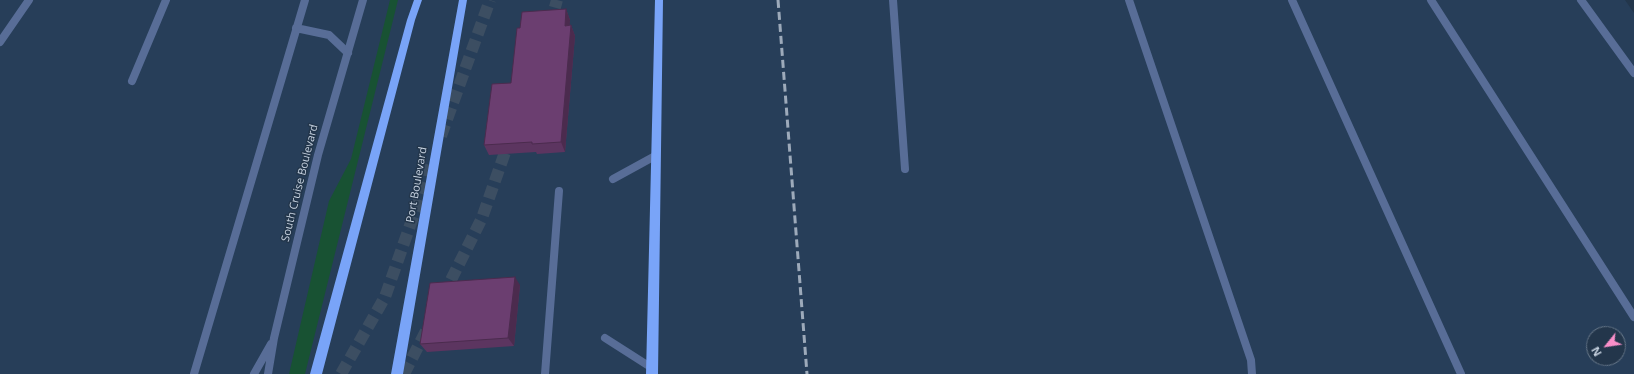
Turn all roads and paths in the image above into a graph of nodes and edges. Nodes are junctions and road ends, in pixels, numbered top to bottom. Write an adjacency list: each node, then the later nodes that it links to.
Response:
1 (29, 0): 16 (street)
2 (166, 0): 19 (street)
3 (305, 0): 15 (street)
4 (363, 0): 17 (street, South Cruise Boulevard)
5 (412, 0): 14 (main road)
6 (418, 0): 14 (main road)
7 (463, 0): 32 (main road, Port Boulevard)
8 (660, 0): 20 (main road)
9 (893, 0): 21 (street)
10 (1129, 0): 34 (street)
11 (1292, 0): 35 (street)
12 (1431, 0): 24 (street)
13 (1582, 0): 18 (street)
14 (411, 20): 31 (main road)
15 (296, 28): 17 (street); 28 (street)
16 (0, 42)
17 (348, 53): 25 (street, South Cruise Boulevard)
18 (1634, 73)
19 (132, 81)
20 (655, 156): 22 (street); 27 (main road)
21 (905, 168)
22 (613, 179)
23 (559, 191): 33 (street)
24 (1634, 317)
25 (274, 338): 29 (street); 30 (street, South Cruise Boulevard)
26 (605, 338): 27 (street)
27 (652, 371)
28 (194, 374)
29 (254, 374)
30 (268, 374)
31 (316, 374)
32 (397, 374)
33 (545, 374)
34 (1252, 374)
35 (1461, 374)

